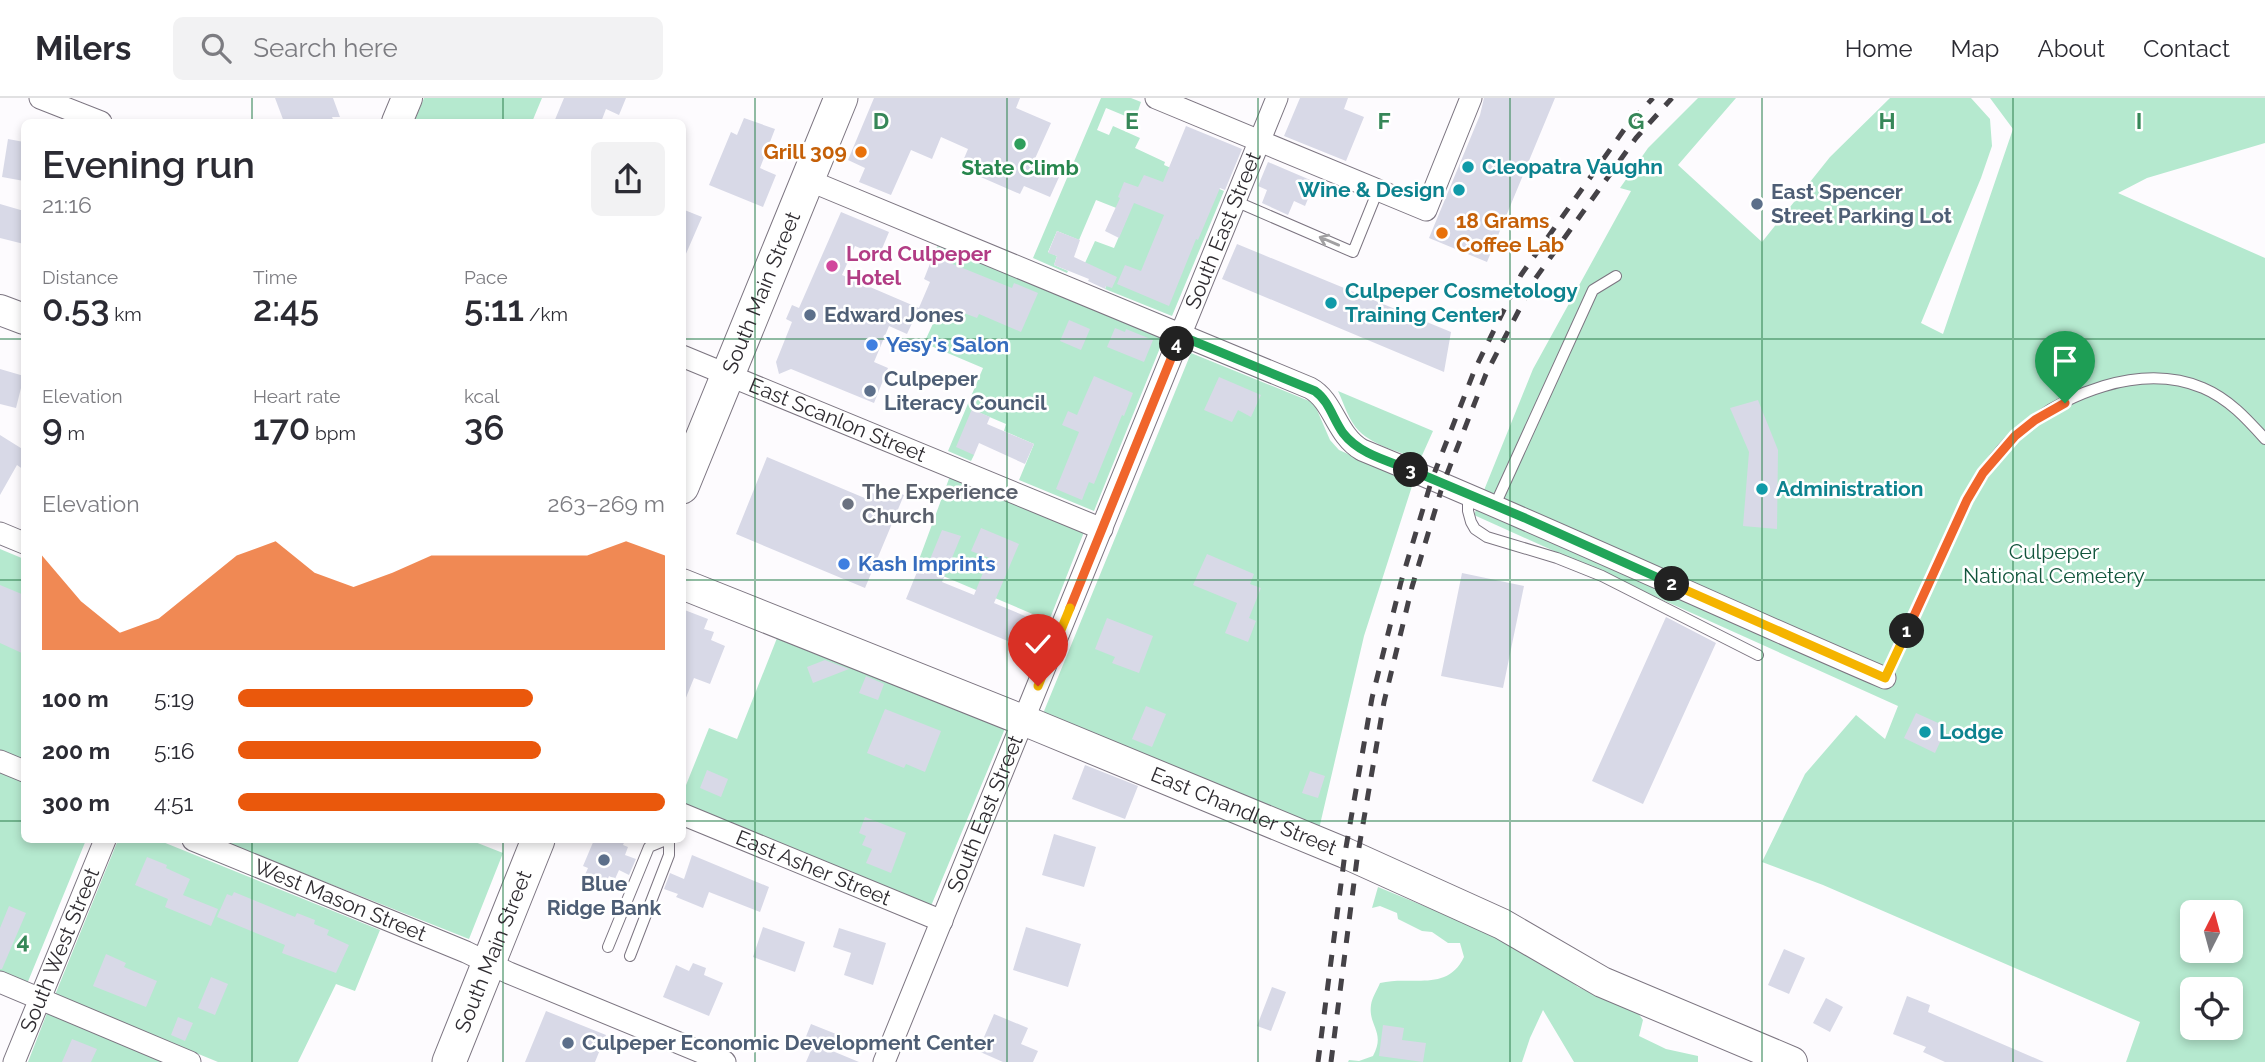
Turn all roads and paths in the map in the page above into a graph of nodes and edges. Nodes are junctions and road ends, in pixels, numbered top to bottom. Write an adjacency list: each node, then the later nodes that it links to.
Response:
1 (40, 98): 7 (street)
2 (407, 98): 8 (street)
3 (841, 98): 10 (main road, South Main Street)
4 (1157, 98): 9 (street)
5 (1277, 98): 9 (street, South East Street)
6 (1471, 98): 11 (street)
7 (93, 119)
8 (398, 119)
9 (1260, 141): 11 (street); 12 (street, South East Street)
10 (808, 180): 16 (street); 18 (main road, South Main Street)
11 (1378, 190): 12 (lane, one-way to 12)
12 (1235, 201): 16 (street, South East Street)
13 (1615, 276): 22 (lane)
14 (0, 310): 15 (street)
15 (21, 318)
16 (1181, 336): 21 (street); 23 (street, South East Street)
17 (686, 358): 18 (street, East Scanlon Street)
18 (728, 375): 20 (main road, South Main Street); 23 (street, East Scanlon Street)
19 (2265, 439): 28 (lane)
20 (686, 477)
21 (1468, 494): 22 (street); 27 (lane)
22 (1495, 505): 28 (street)
23 (1102, 529): 29 (street, South East Street)
24 (0, 533): 25 (street)
25 (21, 542)
26 (686, 586): 29 (street, East Chandler Street)
27 (1758, 655)
28 (1885, 678)
29 (1024, 721): 38 (street, South East Street); 49 (street, East Chandler Street)
30 (0, 761): 31 (street)
31 (21, 770)
32 (686, 816): 38 (street, East Asher Street)
33 (104, 843): 43 (street, South West Street)
34 (199, 843): 41 (street, West Mason Street)
35 (537, 843): 41 (main road, South Main Street)
36 (660, 843): 39 (lane)
37 (668, 843): 40 (lane)
38 (942, 921): 48 (street, South East Street)
39 (607, 947)
40 (630, 956)
41 (488, 963): 46 (main road, South Main Street); 47 (street, West Mason Street)
42 (0, 982): 43 (street)
43 (39, 998): 44 (street, South West Street); 45 (street)
44 (14, 1062)
45 (190, 1062)
46 (450, 1062)
47 (725, 1062)
48 (884, 1062)
49 (1792, 1062)

